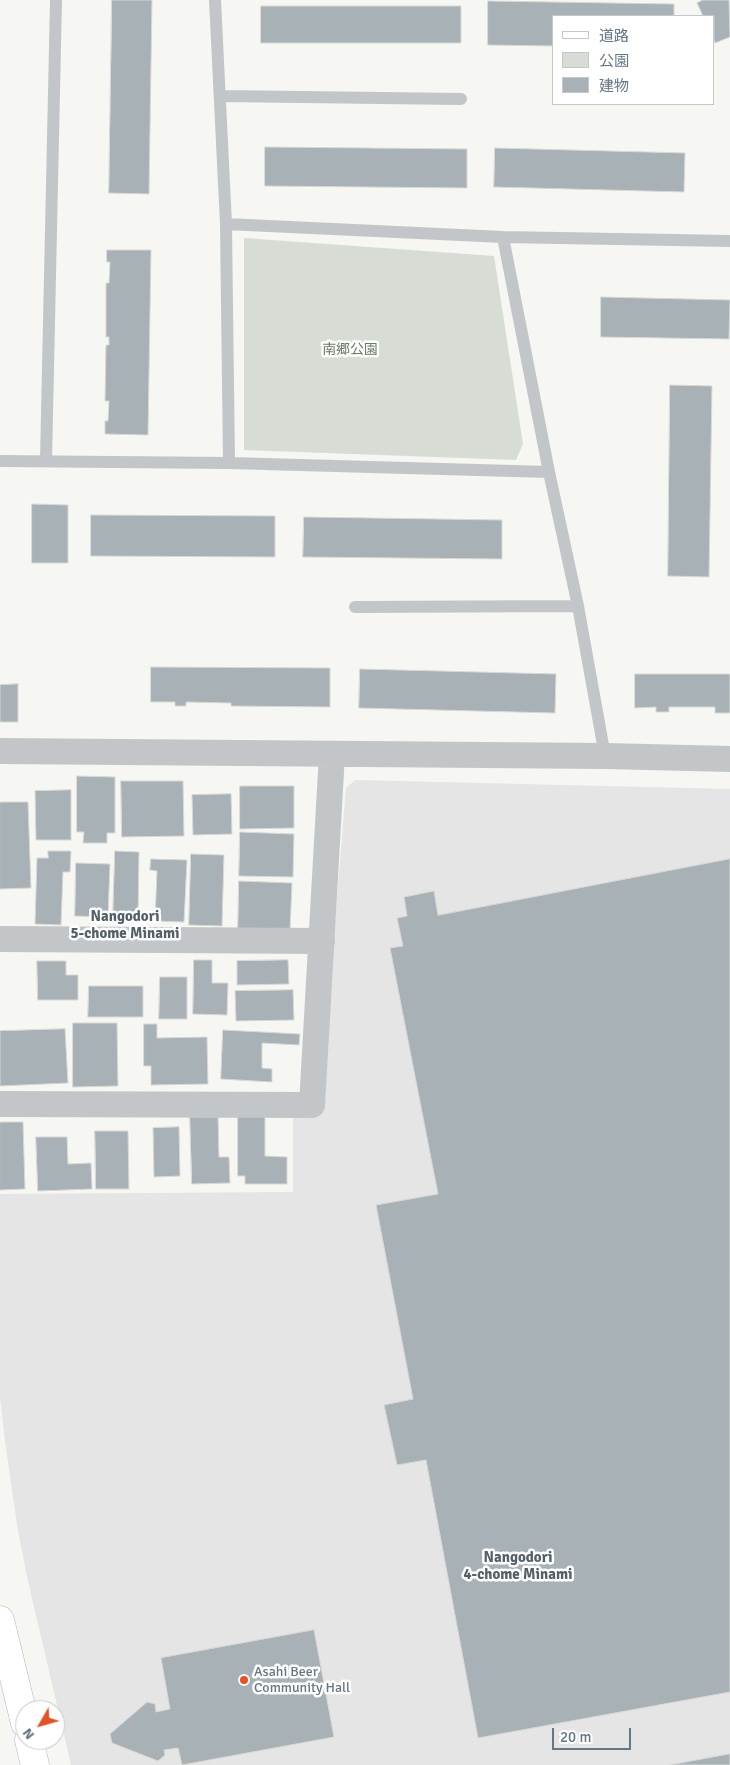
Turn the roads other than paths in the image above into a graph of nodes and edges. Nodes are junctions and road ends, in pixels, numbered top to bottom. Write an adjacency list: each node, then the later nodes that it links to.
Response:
1 (56, 0): 8 (lane)
2 (215, 0): 3 (lane)
3 (220, 96): 4 (lane); 5 (lane)
4 (461, 99)
5 (226, 224): 6 (lane); 10 (lane)
6 (503, 237): 7 (lane); 11 (lane)
7 (730, 241)
8 (46, 460): 9 (lane); 10 (lane)
9 (0, 461)
10 (229, 463): 11 (lane)
11 (549, 472): 12 (lane)
12 (578, 606): 13 (lane); 16 (lane)
13 (355, 607)
14 (0, 751): 15 (street)
15 (332, 754): 16 (street); 19 (street)
16 (604, 756): 17 (street)
17 (730, 759)
18 (0, 939): 19 (street)
19 (322, 941): 20 (street)
20 (0, 1104)
21 (0, 1620): 22 (main road)
22 (19, 1700)
23 (31, 1750): 24 (main road)
24 (35, 1765)

